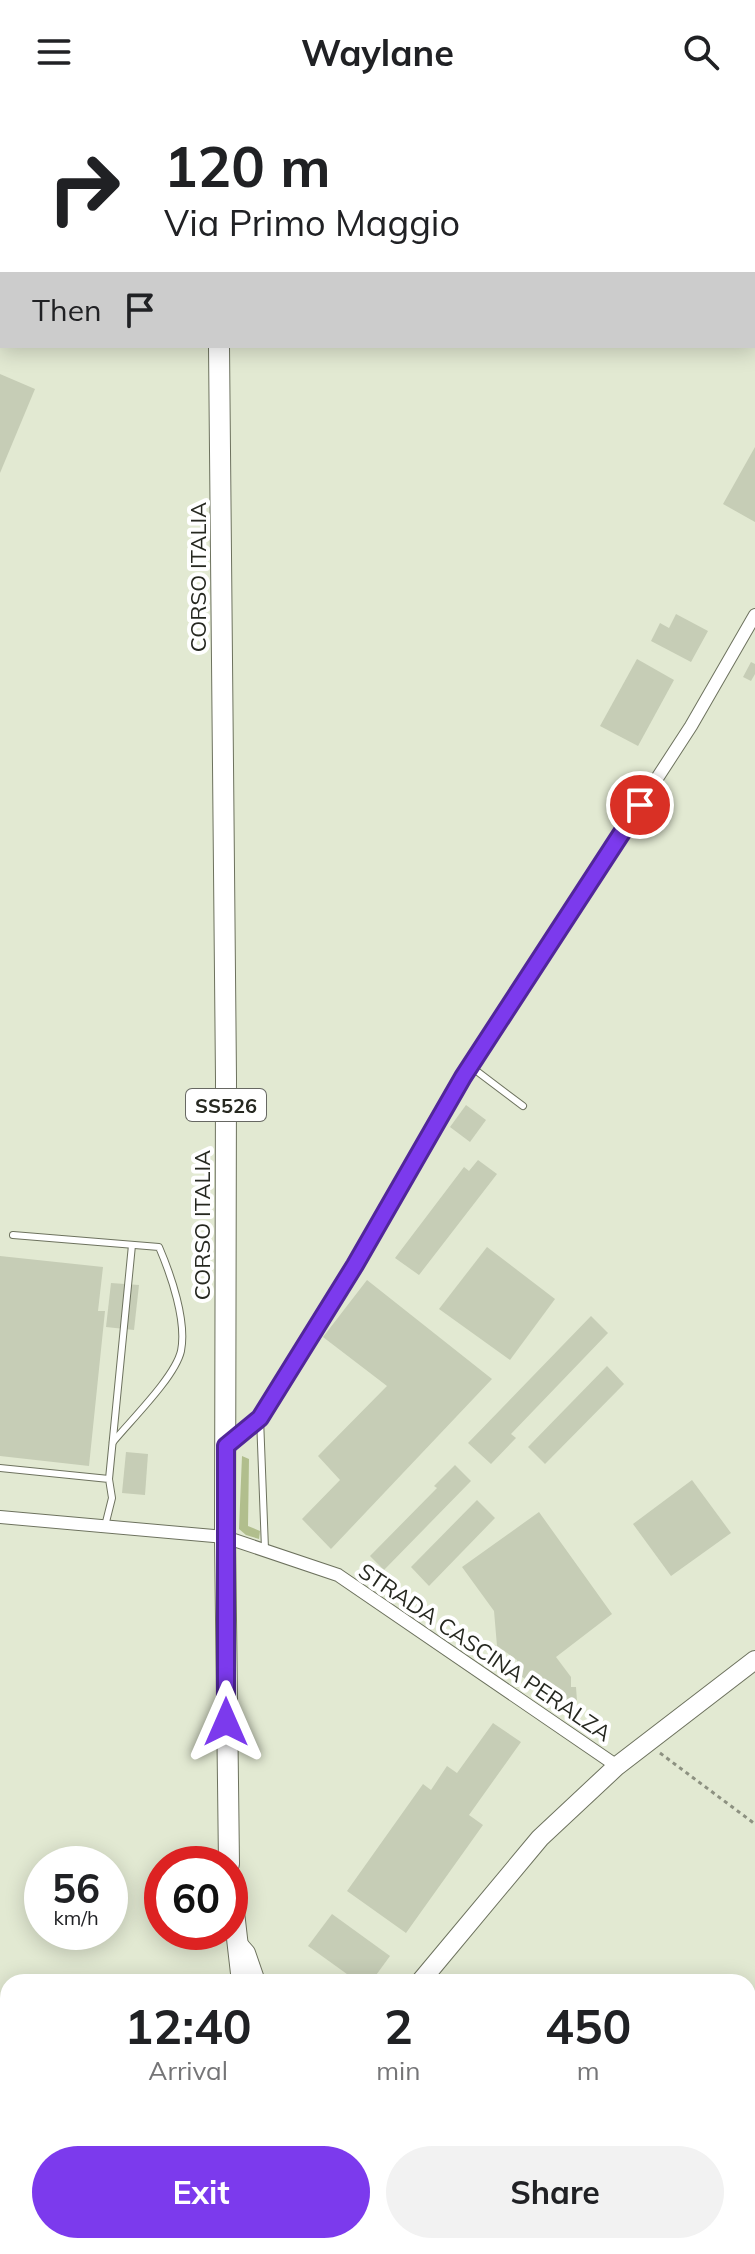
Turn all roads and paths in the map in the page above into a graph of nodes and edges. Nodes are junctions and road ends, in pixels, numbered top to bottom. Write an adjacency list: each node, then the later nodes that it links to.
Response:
1 (219, 348): 9 (main road, CORSO ITALIA / SS526)
2 (755, 615): 3 (street)
3 (470, 1066): 4 (lane); 7 (street)
4 (523, 1106)
5 (13, 1235): 6 (lane)
6 (132, 1245): 8 (lane); 8 (lane)
7 (260, 1418): 9 (street); 15 (lane)
8 (113, 1442): 11 (lane)
9 (226, 1446): 14 (main road, CORSO ITALIA / SS526)
10 (0, 1468): 11 (lane)
11 (109, 1479): 13 (lane)
12 (0, 1517): 13 (street, STRADA CASCINA PERALZA)
13 (105, 1526): 14 (street, STRADA CASCINA PERALZA)
14 (225, 1537): 15 (street, STRADA CASCINA PERALZA); 20 (main road, CORSO ITALIA / SS526)
15 (265, 1549): 18 (street, STRADA CASCINA PERALZA)
16 (755, 1660): 17 (street)
17 (647, 1743): 18 (street); 19 (path)
18 (617, 1766): 25 (street)
19 (755, 1824)
20 (229, 1846)
21 (237, 1950): 23 (main road)
22 (243, 1950): 24 (street)
23 (241, 1974)
24 (253, 1974)
25 (427, 1974)

